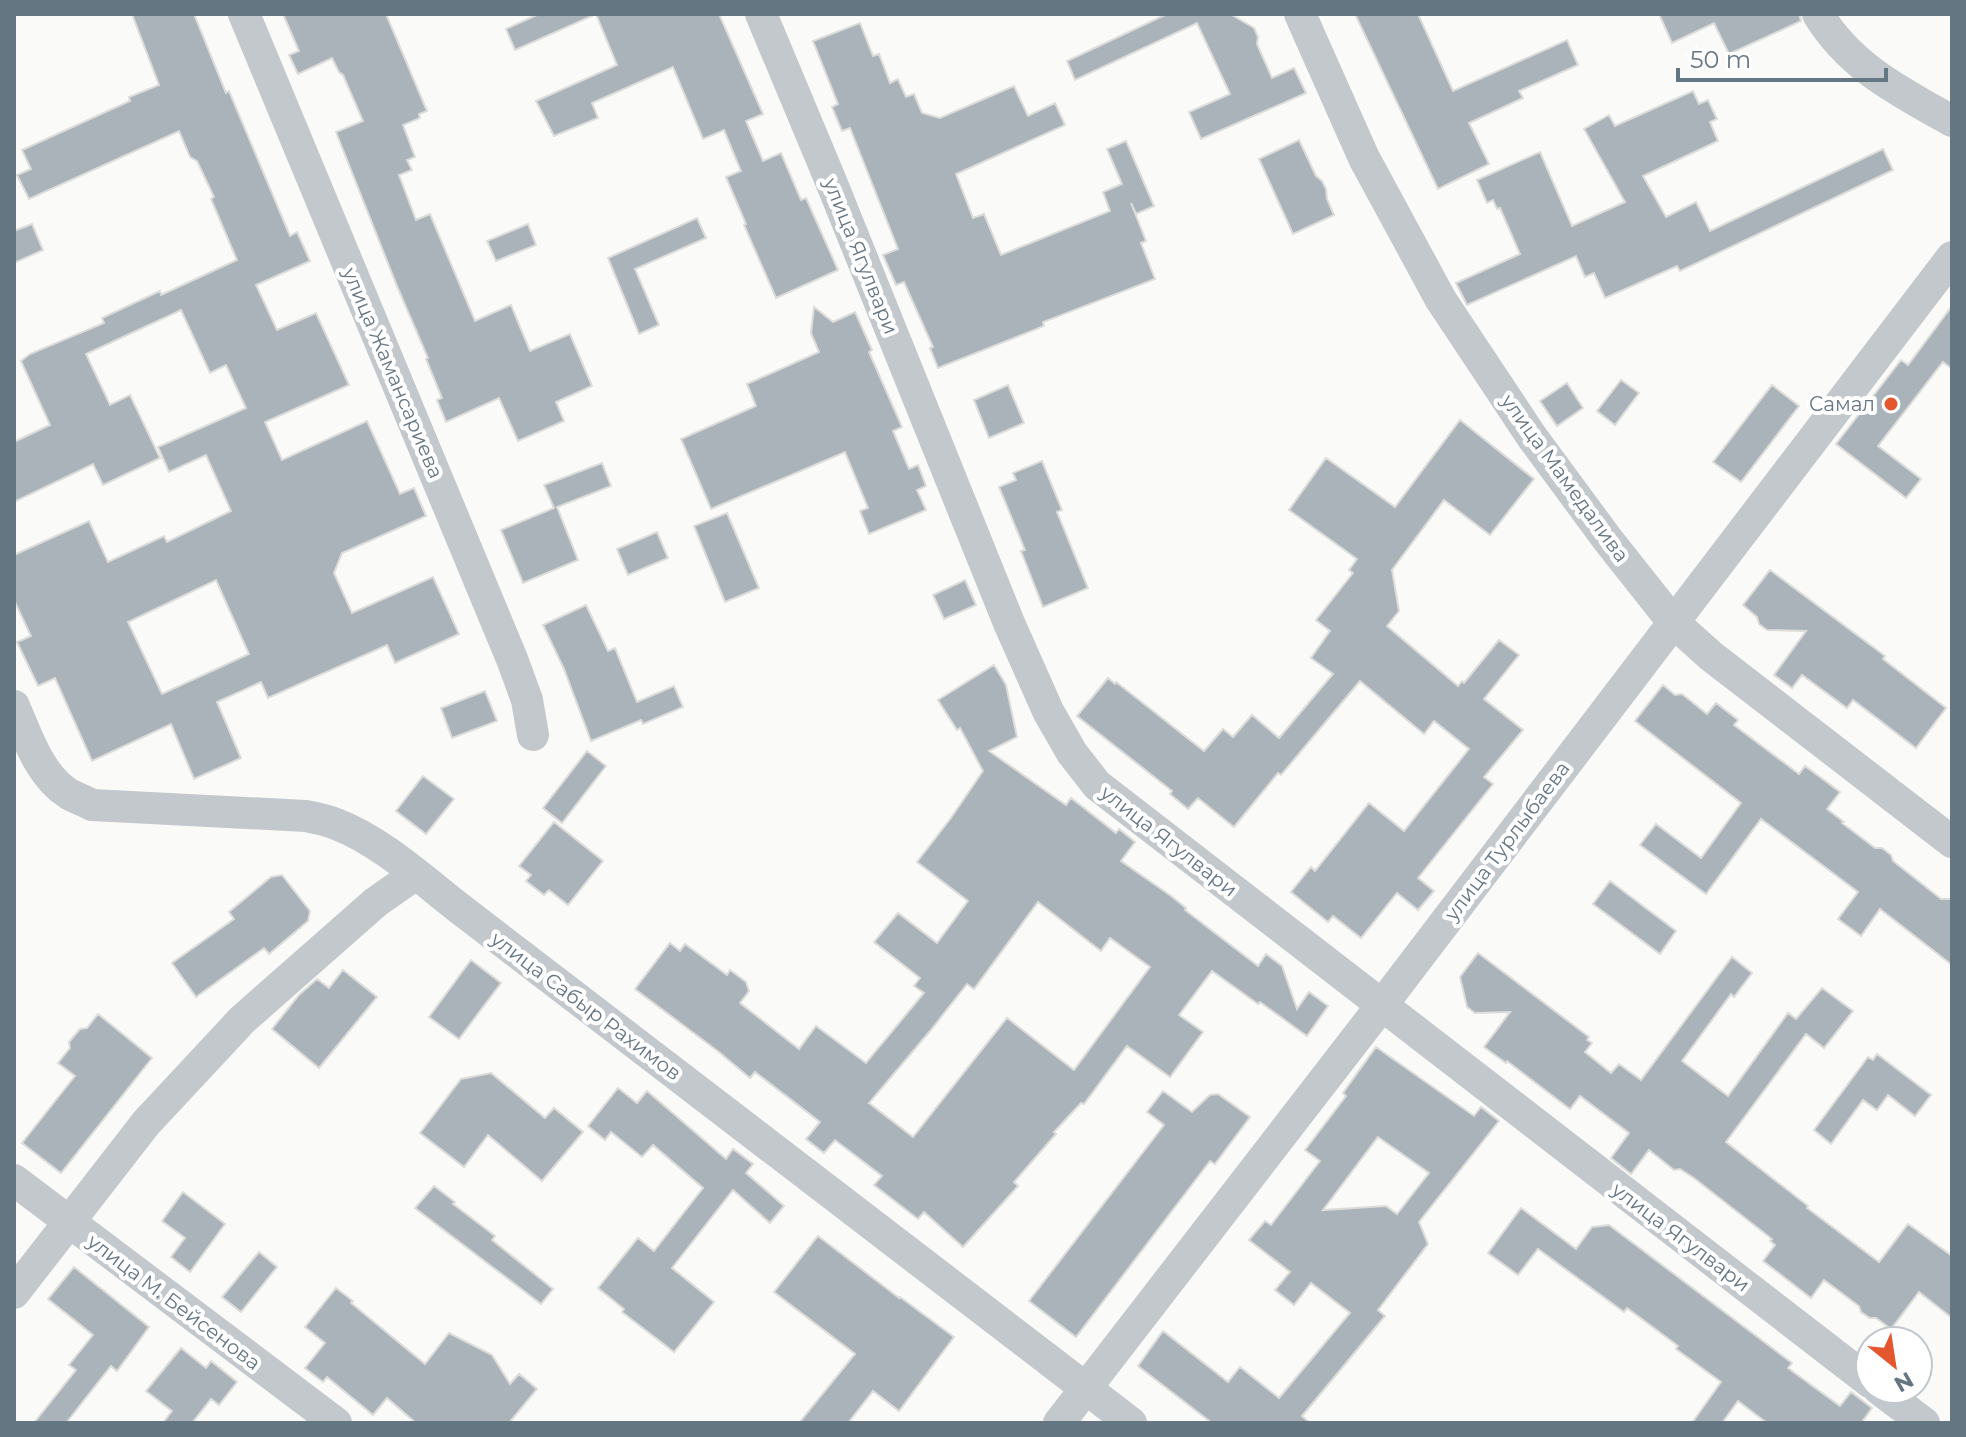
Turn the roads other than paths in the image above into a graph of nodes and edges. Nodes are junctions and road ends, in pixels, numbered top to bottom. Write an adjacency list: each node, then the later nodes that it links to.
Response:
1 (244, 14): 9 (street, улица Жамансариева)
2 (761, 14): 12 (street, улица Ягулвари)
3 (1300, 14): 7 (street, улица Мамедалива)
4 (1818, 14): 5 (street)
5 (1952, 121)
6 (1952, 257): 7 (street, улица Турлыбаева)
7 (1673, 622): 10 (street, улица Мамедалива); 12 (street, улица Турлыбаева)
8 (14, 706): 11 (street, улица Сабыр Рахимов)
9 (533, 735)
10 (1952, 842)
11 (416, 874): 14 (street); 17 (street, улица Сабыр Рахимов)
12 (1382, 1005): 16 (street, улица Ягулвари); 17 (street, улица Турлыбаева)
13 (14, 1180): 14 (street, улица М. Бейсенова)
14 (68, 1223): 15 (street); 19 (street, улица М. Бейсенова)
15 (14, 1293)
16 (1854, 1370)
17 (1086, 1388): 20 (street, улица Турлыбаева); 21 (street, улица Сабыр Рахимов)
18 (1900, 1405): 22 (street)
19 (336, 1423)
20 (1059, 1423)
21 (1131, 1423)
22 (1924, 1423)

